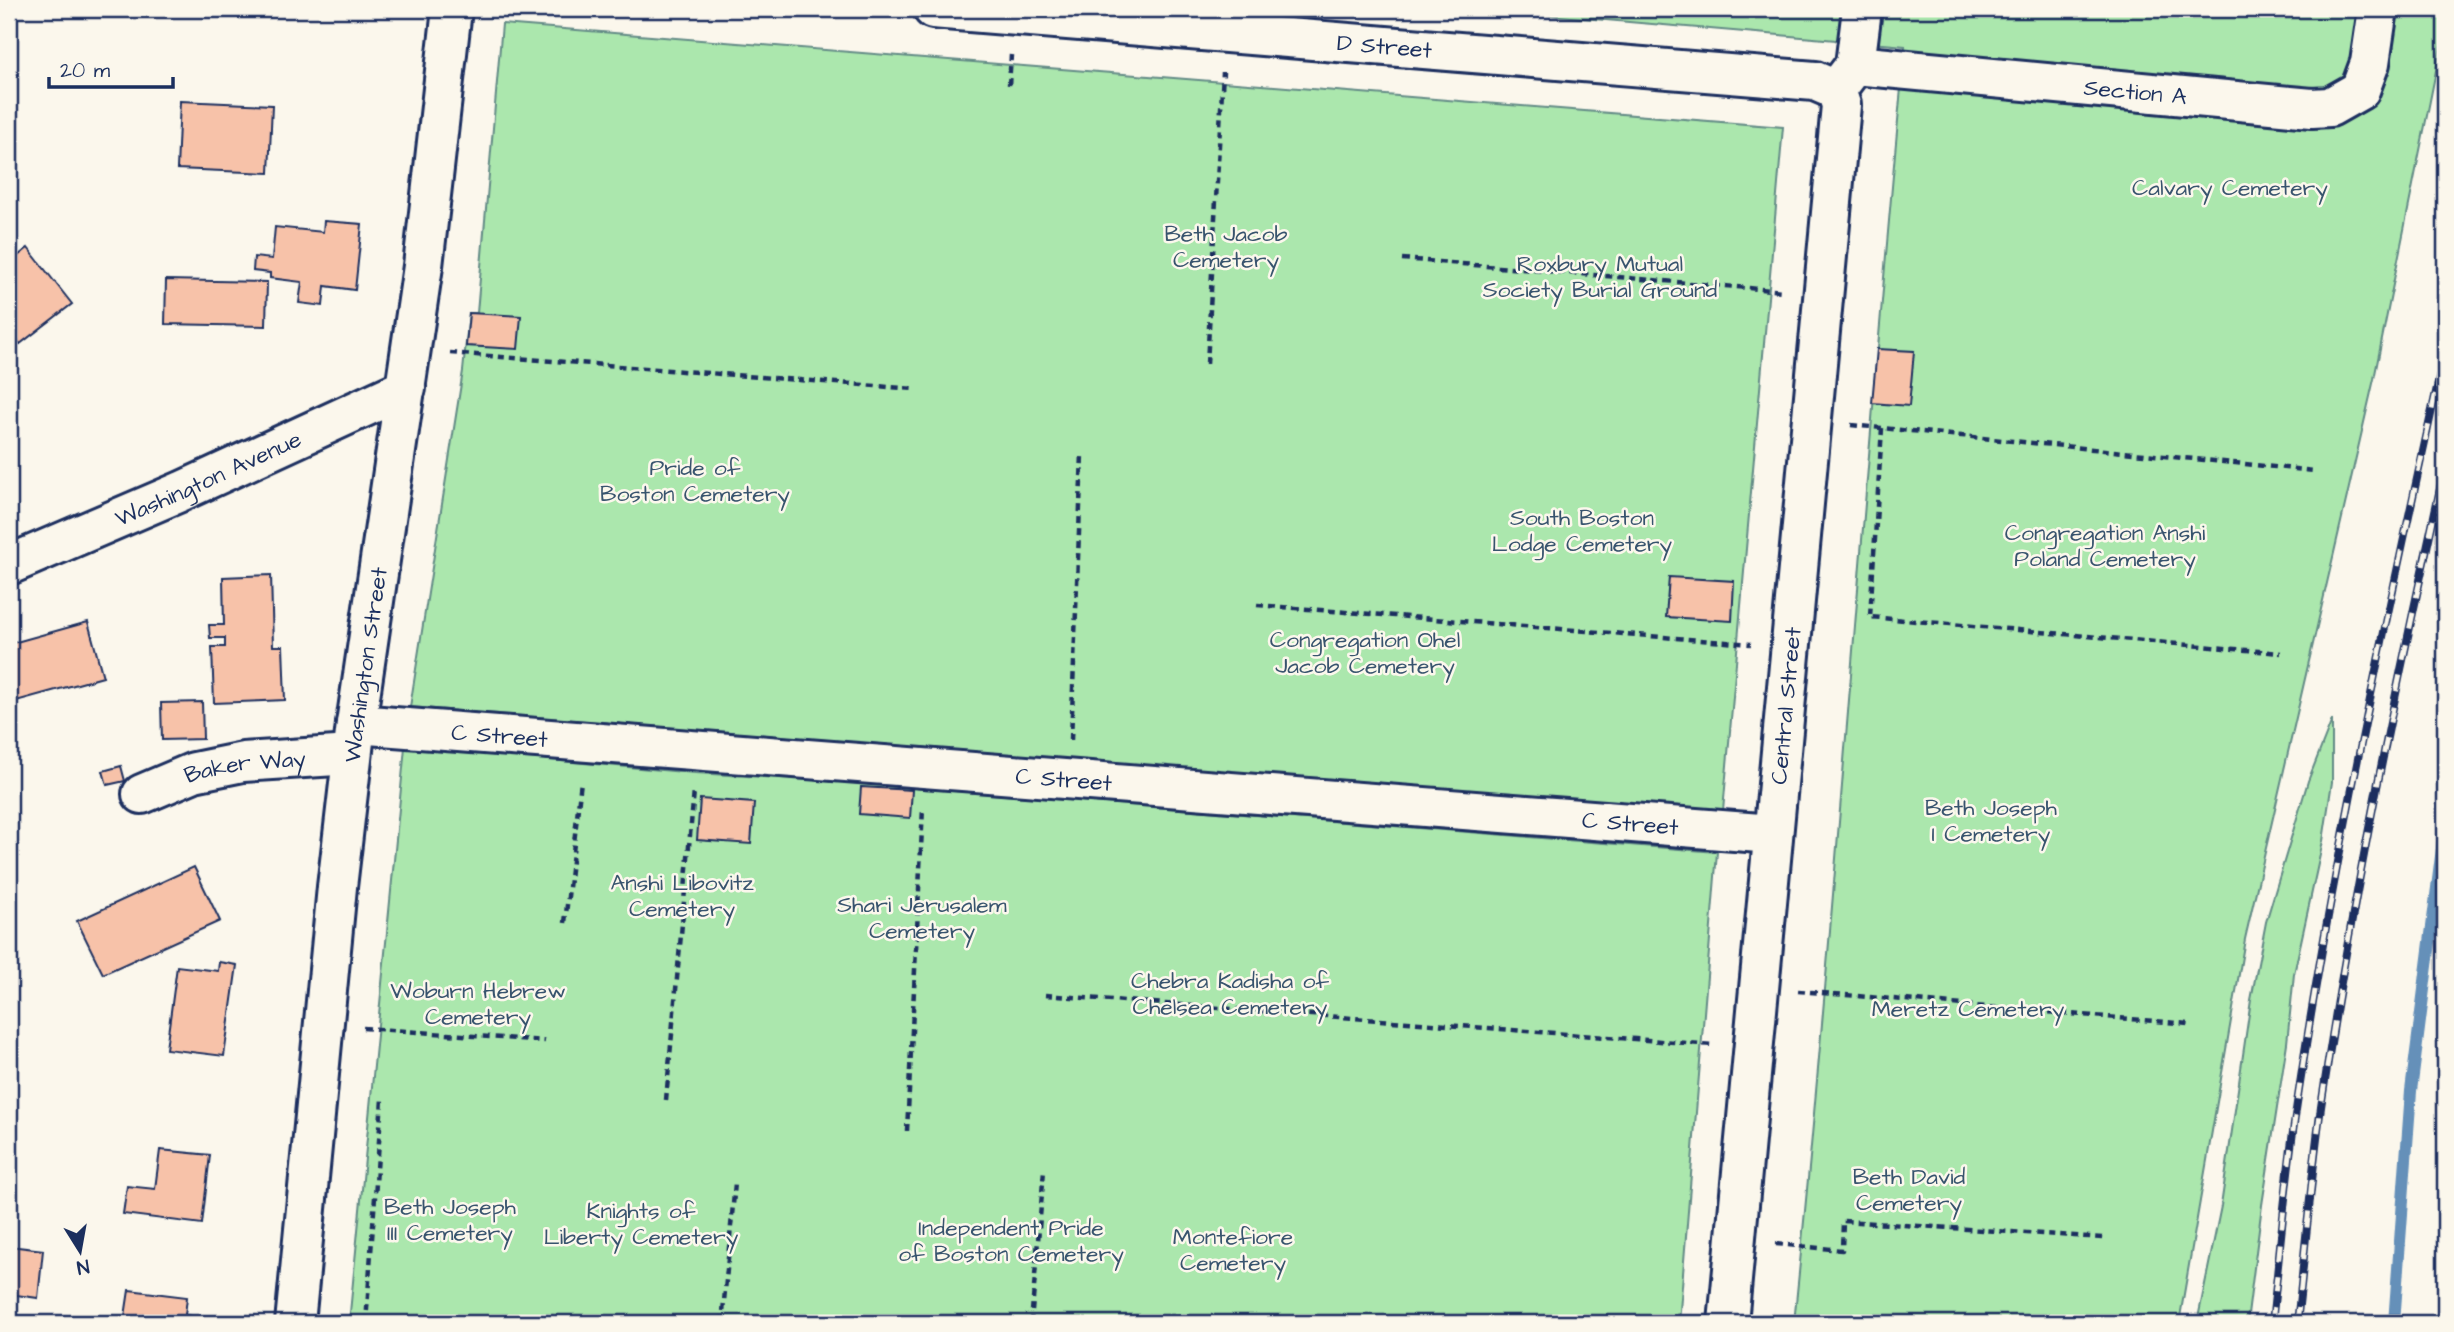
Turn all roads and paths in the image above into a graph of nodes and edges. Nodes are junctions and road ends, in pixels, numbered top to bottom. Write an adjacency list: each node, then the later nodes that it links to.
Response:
1 (452, 9): 9 (street, Washington Street)
2 (933, 9): 5 (street, D Street)
3 (1862, 9): 6 (street, Central Street)
4 (2378, 9): 6 (street, Section A)
5 (1226, 33): 6 (street, D Street); 10 (path)
6 (1846, 77): 8 (street, Central Street)
7 (1402, 259): 8 (path)
8 (1824, 294): 13 (street, Central Street)
9 (411, 351): 11 (street, Washington Street); 12 (path)
10 (1207, 364)
11 (406, 388): 17 (street, Washington Avenue); 21 (street, Washington Street)
12 (915, 389)
13 (1812, 420): 14 (path); 19 (street, Central Street)
14 (1882, 428): 16 (path); 20 (path)
15 (1082, 454): 25 (path)
16 (2315, 471)
17 (9, 565)
18 (1257, 606): 19 (path)
19 (1790, 648): 27 (street, Central Street)
20 (2281, 653)
21 (354, 739): 22 (street, C Street); 26 (street, Baker Way); 31 (street, Washington Street)
22 (697, 751): 24 (street, C Street); 36 (path)
23 (582, 768): 28 (path)
24 (926, 769): 25 (street, C Street); 37 (path)
25 (1069, 780): 27 (street, C Street)
26 (142, 794)
27 (1773, 834): 29 (street, Central Street)
28 (565, 923)
29 (1759, 987): 32 (path); 34 (street, Central Street)
30 (1045, 995): 34 (path)
31 (324, 1024): 33 (path); 42 (street, Washington Street)
32 (2189, 1024)
33 (545, 1041)
34 (1753, 1048): 46 (street, Central Street)
35 (382, 1099): 43 (path)
36 (666, 1100)
37 (907, 1131)
38 (1044, 1170): 45 (path)
39 (735, 1183): 44 (path)
40 (2104, 1238): 41 (path)
41 (1811, 1247)
42 (295, 1323)
43 (366, 1323)
44 (722, 1323)
45 (1031, 1323)
46 (1728, 1323)

